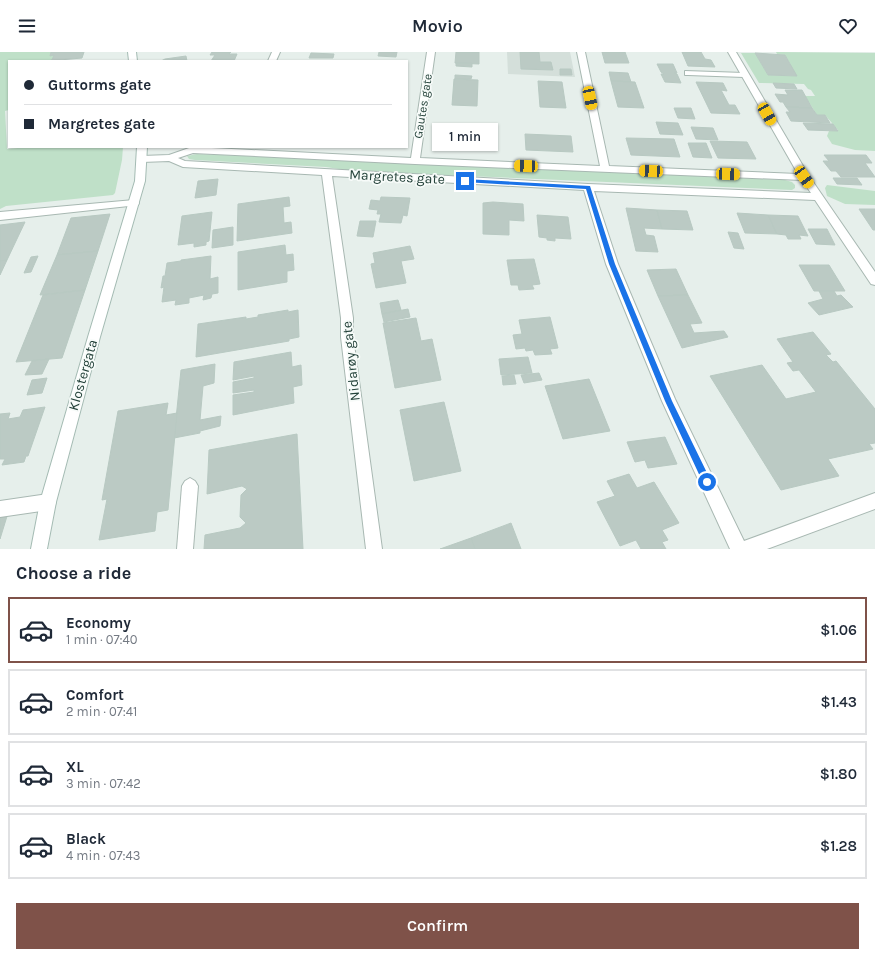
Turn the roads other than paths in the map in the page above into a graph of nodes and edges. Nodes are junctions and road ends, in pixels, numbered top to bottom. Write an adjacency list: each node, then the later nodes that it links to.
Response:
1 (431, 52): 9 (street, Gautes gate)
2 (581, 52): 10 (street)
3 (732, 52): 5 (street)
4 (688, 74): 5 (street)
5 (744, 75): 12 (street)
6 (209, 148): 8 (street, Margretes gate); 9 (street, Margretes gate)
7 (142, 153): 8 (street, Margretes gate); 15 (street, Klostergata)
8 (170, 158): 11 (street, Margretes gate)
9 (415, 161): 10 (street, Margretes gate)
10 (605, 169): 12 (street, Margretes gate)
11 (327, 173): 13 (street, Margretes gate); 24 (street, Nidarøy gate)
12 (804, 177): 14 (street)
13 (588, 188): 14 (street, Margretes gate); 25 (street)
14 (818, 196): 17 (street)
15 (134, 203): 16 (street); 20 (street, Klostergata)
16 (0, 216)
17 (875, 282)
18 (190, 486): 23 (street)
19 (875, 501): 26 (street)
20 (48, 502): 21 (street); 22 (street, Klostergata)
21 (0, 509)
22 (39, 549)
23 (184, 549)
24 (374, 549)
25 (739, 549)
26 (745, 549)

